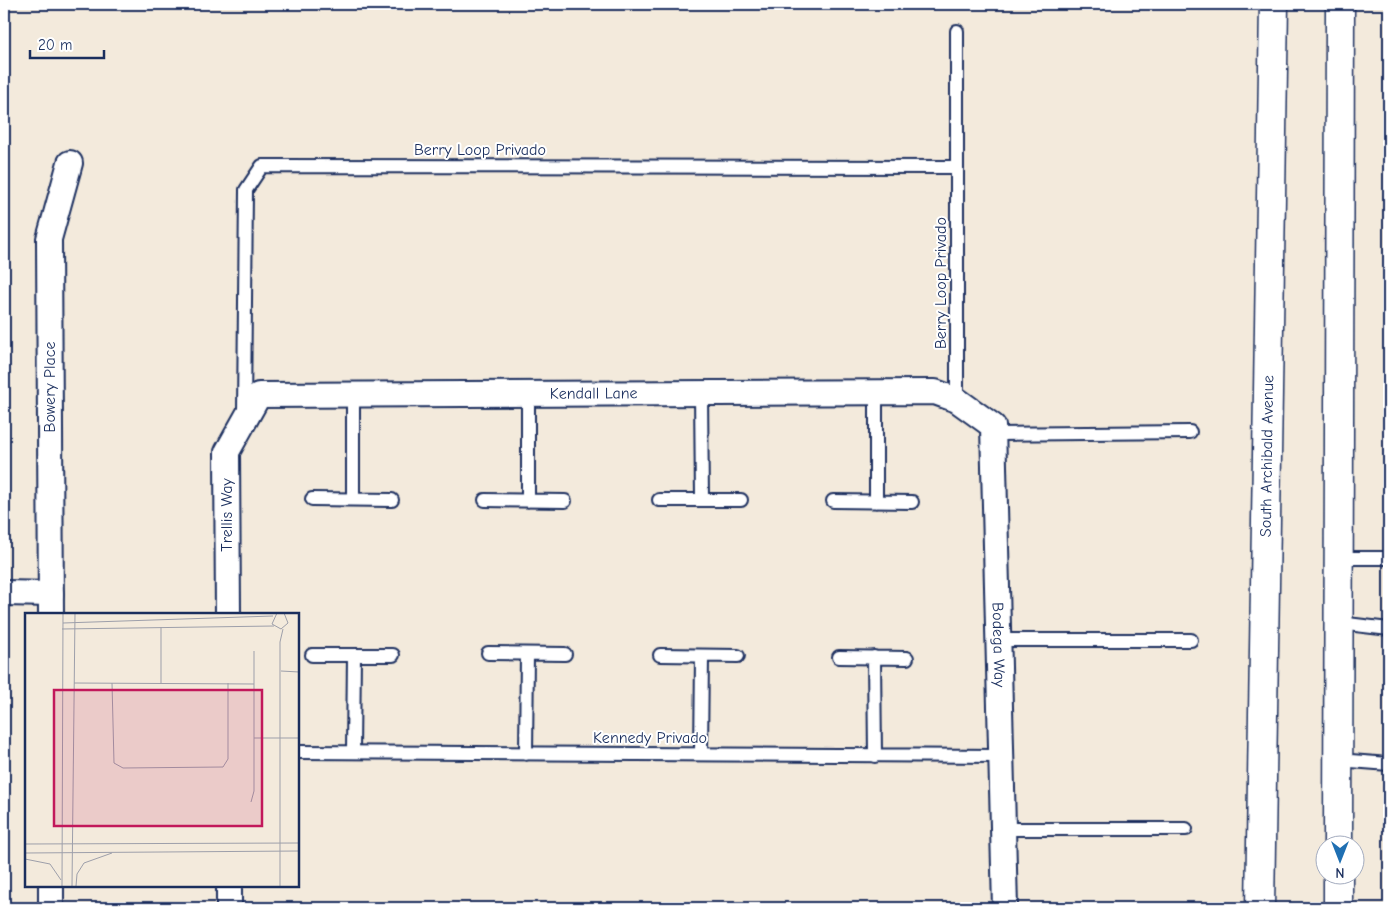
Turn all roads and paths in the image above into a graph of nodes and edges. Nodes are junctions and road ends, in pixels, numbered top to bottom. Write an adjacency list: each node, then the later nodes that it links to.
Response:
1 (1274, 4): 64 (main road, South Archibald Avenue)
2 (1340, 4): 26 (main road)
3 (957, 31): 5 (lane, Berry Loop Privado)
4 (70, 163): 29 (street, Bowery Place)
5 (957, 167): 10 (lane, Berry Loop Privado); 11 (lane, Berry Loop Privado)
6 (701, 392): 7 (street, Kendall Lane); 8 (street, Kendall Lane); 19 (lane)
7 (876, 392): 10 (street, Kendall Lane); 24 (lane)
8 (528, 393): 9 (street, Kendall Lane); 21 (lane)
9 (353, 394): 11 (street, Kendall Lane); 15 (lane)
10 (957, 400): 13 (street)
11 (244, 421): 30 (street, Trellis Way)
12 (1190, 432): 13 (lane)
13 (993, 434): 33 (street, Bodega Way)
14 (312, 499): 15 (lane)
15 (353, 499): 16 (lane)
16 (392, 500)
17 (485, 500): 21 (lane)
18 (659, 500): 19 (lane)
19 (702, 500): 20 (lane)
20 (741, 500)
21 (528, 501): 22 (lane)
22 (565, 501)
23 (834, 501): 24 (lane)
24 (876, 502): 25 (lane)
25 (912, 502)
26 (1339, 558): 27 (lane); 31 (main road)
27 (1389, 558)
28 (4, 593): 29 (street)
29 (51, 604)
30 (228, 613)
31 (1339, 623): 32 (lane); 53 (main road)
32 (1389, 629)
33 (998, 640): 34 (lane); 52 (street, Bodega Way)
34 (1191, 640)
35 (488, 653): 36 (lane)
36 (527, 654): 37 (lane); 49 (lane)
37 (565, 654)
38 (312, 655): 39 (lane)
39 (354, 655): 40 (lane); 48 (lane)
40 (394, 655)
41 (660, 655): 42 (lane)
42 (702, 656): 43 (lane); 50 (lane)
43 (738, 656)
44 (839, 657): 45 (lane)
45 (874, 657): 46 (lane); 51 (lane)
46 (907, 658)
47 (299, 752): 48 (lane, Kennedy Privado)
48 (353, 752): 49 (lane, Kennedy Privado)
49 (526, 754): 50 (lane, Kennedy Privado)
50 (701, 754): 51 (lane, Kennedy Privado)
51 (875, 756): 52 (lane, Kennedy Privado)
52 (1001, 756): 55 (street, Bodega Way)
53 (1338, 760): 54 (lane); 57 (main road)
54 (1389, 764)
55 (1003, 829): 56 (lane); 63 (street, Bodega Way)
56 (1186, 829)
57 (1338, 834)
58 (1338, 884): 65 (main road)
59 (51, 887): 61 (street)
60 (229, 887): 62 (street)
61 (51, 908)
62 (230, 908)
63 (1005, 908)
64 (1260, 908)
65 (1338, 908)

